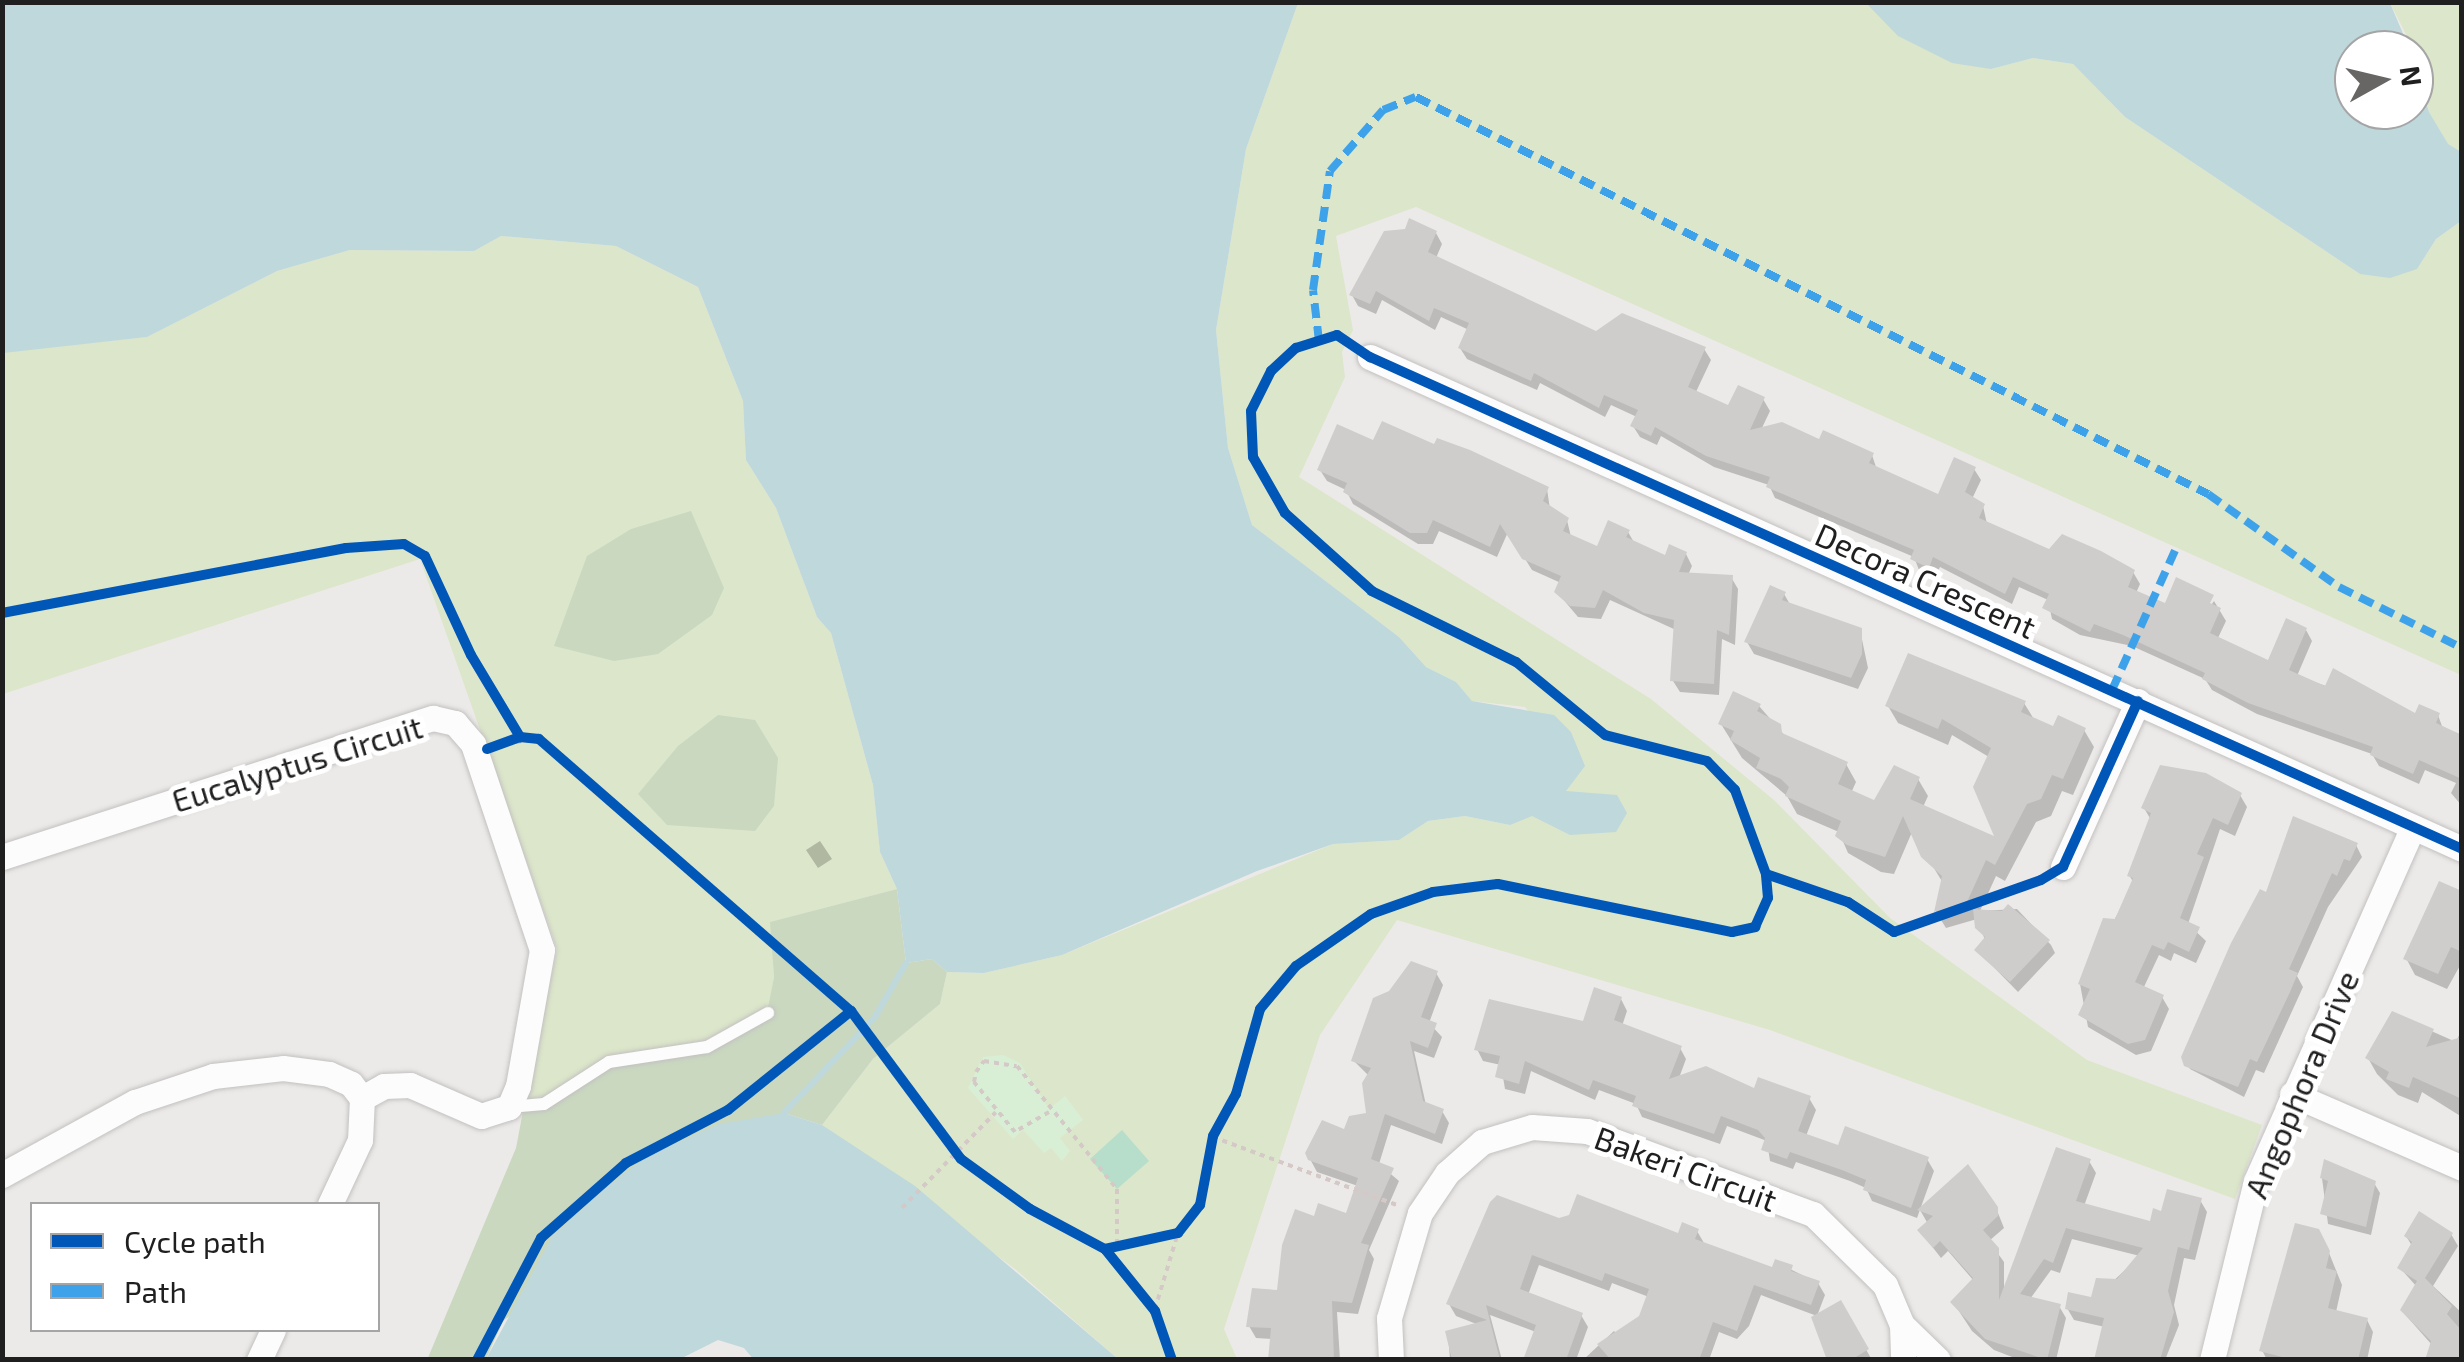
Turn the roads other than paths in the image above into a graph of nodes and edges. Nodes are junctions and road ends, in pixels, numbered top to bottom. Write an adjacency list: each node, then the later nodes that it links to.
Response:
1 (1370, 357): 2 (street, Decora Crescent)
2 (2138, 701): 3 (street, Decora Crescent); 6 (street)
3 (2413, 827): 4 (street, Decora Crescent); 8 (street, Angophora Drive)
4 (2462, 849)
5 (2, 857): 10 (street, Eucalyptus Circuit)
6 (2063, 867)
7 (768, 1013): 10 (lane)
8 (2292, 1094): 11 (street); 16 (street, Angophora Drive)
9 (362, 1098): 10 (street); 12 (street); 13 (street)
10 (509, 1107)
11 (2462, 1168)
12 (2, 1175)
13 (331, 1202)
14 (1902, 1325): 18 (street, Bakeri Circuit); 19 (street, Bakeri Circuit); 20 (street, Bakeri Circuit)
15 (272, 1332): 17 (street)
16 (2210, 1356)
17 (259, 1360)
18 (1391, 1360)
19 (1902, 1360)
20 (1938, 1360)

